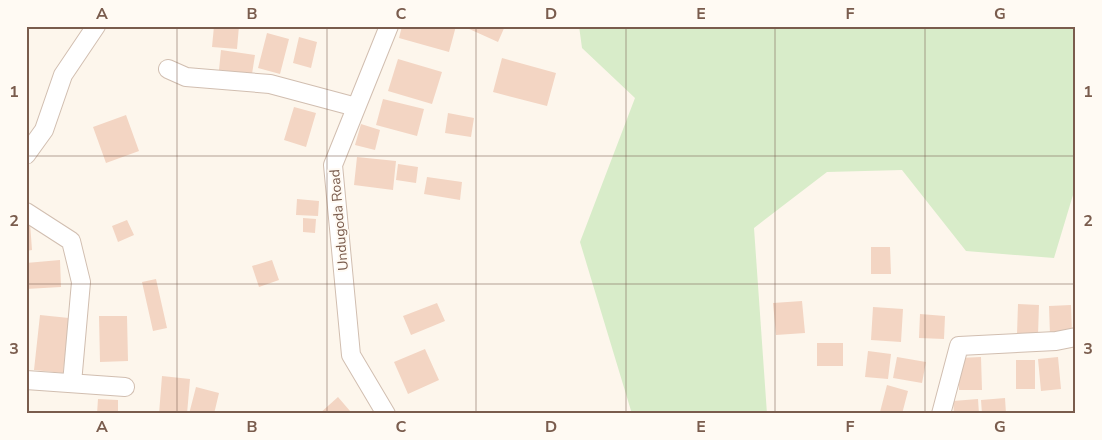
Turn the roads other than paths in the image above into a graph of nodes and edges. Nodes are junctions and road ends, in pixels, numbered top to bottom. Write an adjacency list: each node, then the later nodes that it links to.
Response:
1 (96, 26): 5 (street)
2 (389, 26): 4 (street, Undugoda Road)
3 (168, 68): 4 (street)
4 (356, 107): 11 (street, Undugoda Road)
5 (26, 155)
6 (26, 212): 9 (street)
7 (1076, 337): 12 (street)
8 (26, 380): 9 (street)
9 (72, 384): 10 (street)
10 (125, 387)
11 (386, 414)
12 (941, 414)

